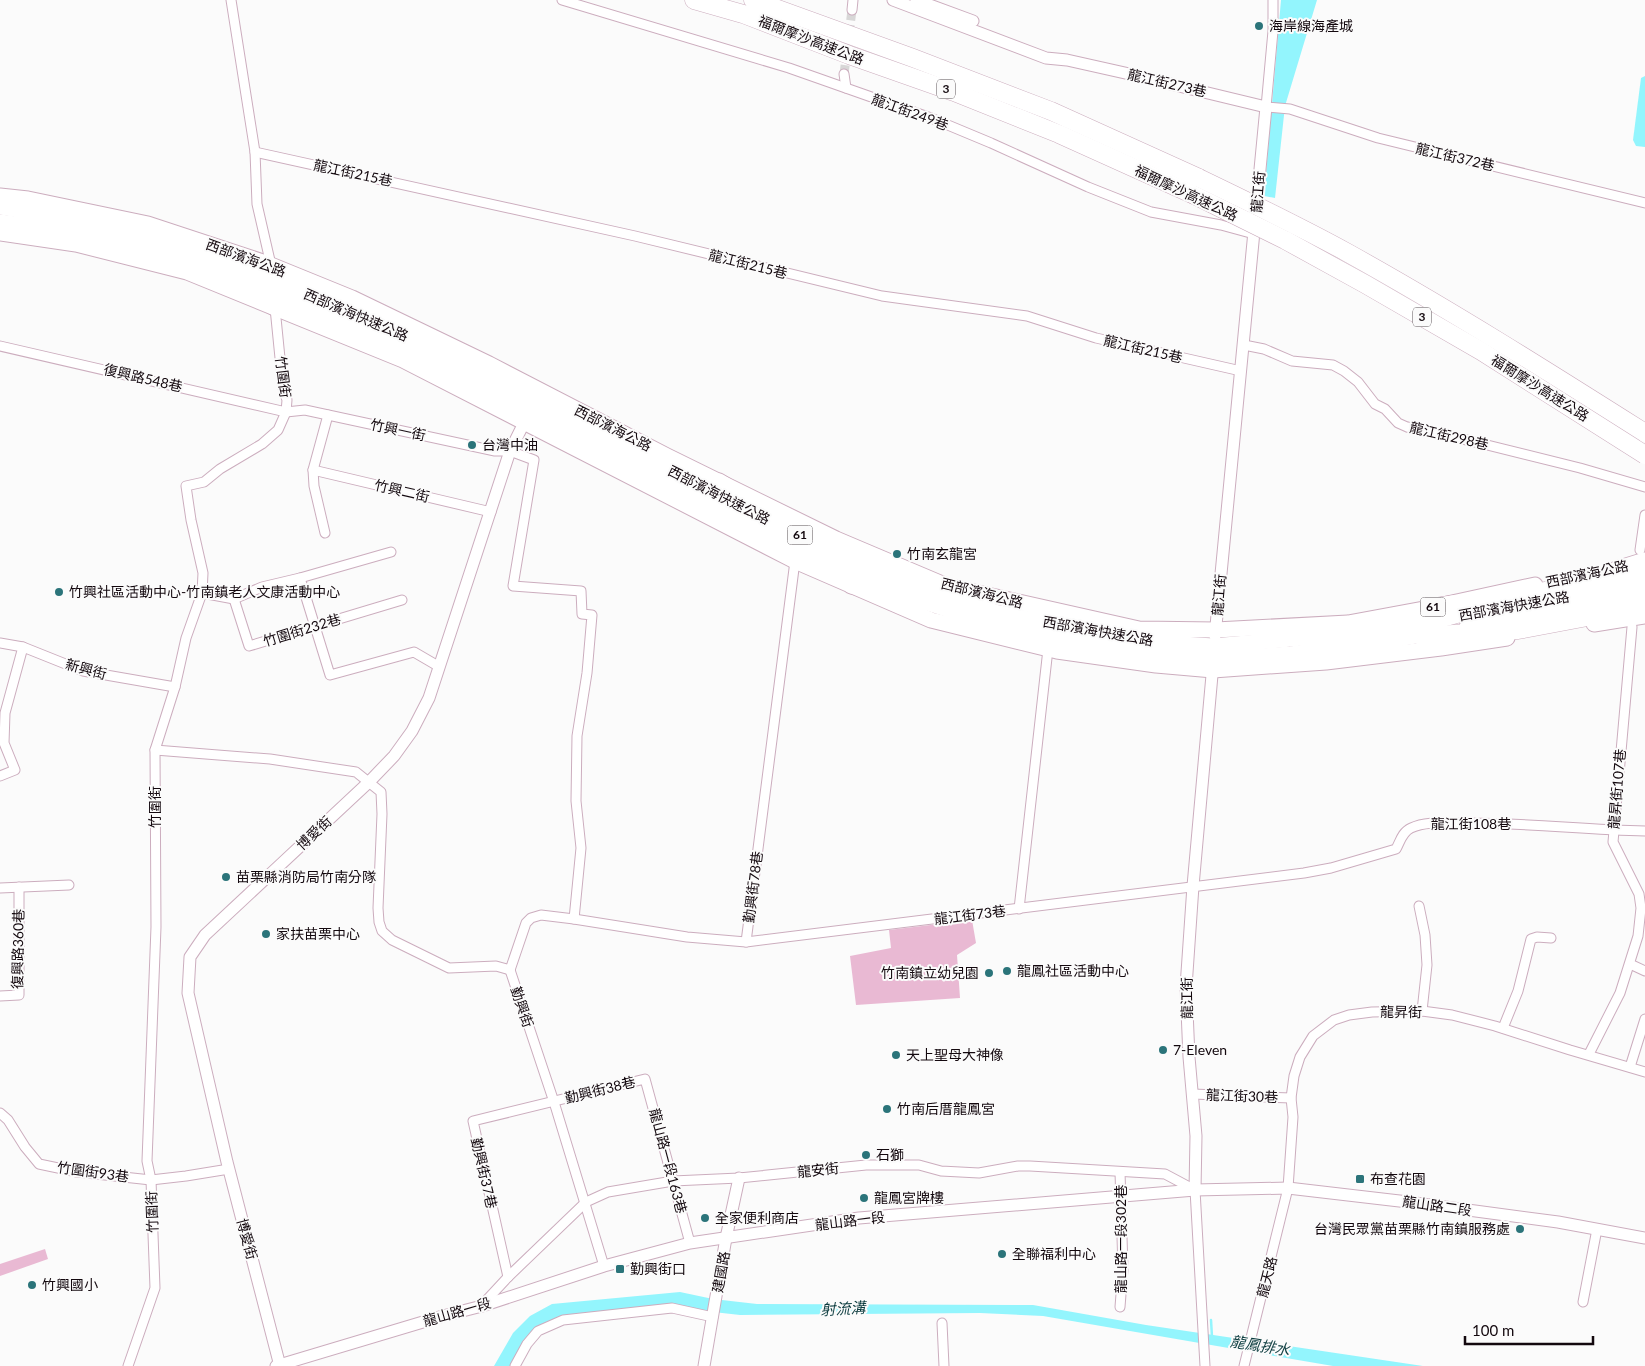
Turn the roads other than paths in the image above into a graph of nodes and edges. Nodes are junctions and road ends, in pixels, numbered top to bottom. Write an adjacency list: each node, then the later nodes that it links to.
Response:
1 (231, 0): 14 (street)
2 (562, 0): 12 (street, 龍江街249巷)
3 (694, 0): 32 (highway, 福爾摩沙高速公路 / 3, bridge)
4 (753, 0): 30 (highway, 福爾摩沙高速公路 / 3, bridge)
5 (853, 0): 9 (street)
6 (892, 0): 10 (street, 龍江街273巷)
7 (916, 0): 10 (street, 龍江街273巷)
8 (1272, 0): 13 (street, 龍江街)
9 (852, 10)
10 (1067, 60): 13 (street, 龍江街273巷)
11 (844, 74): 12 (street)
12 (846, 88): 20 (street, 龍江街249巷)
13 (1267, 108): 16 (street, 龍江街372巷); 20 (street, 龍江街)
14 (255, 152): 22 (street); 26 (street, 龍江街215巷)
15 (0, 196): 22 (main road, 西部濱海公路 / 61)
16 (1645, 203)
17 (0, 207): 21 (main road, 西部濱海快速公路 / 61)
18 (0, 222): 21 (main road, 西部濱海快速公路 / 61)
19 (0, 233): 23 (main road, 西部濱海公路 / 61)
20 (1254, 234): 25 (street, 龍江街)
21 (181, 251): 22 (main road); 23 (main road); 27 (main road, 西部濱海快速公路 / 61)
22 (268, 264): 27 (main road, 西部濱海公路 / 61)
23 (275, 308): 27 (main road, 西部濱海公路 / 61); 28 (street, 竹圍街)
24 (0, 346): 28 (street, 復興路548巷)
25 (1247, 346): 26 (street, 龍江街); 35 (street, 龍江街298巷)
26 (1241, 371): 57 (street, 龍江街)
27 (532, 407): 31 (street, 博愛街); 34 (main road, 西部濱海公路 / 61); 39 (main road, 西部濱海快速公路 / 61); 42 (main road, 西部濱海公路 / 61); 51 (main road, 西部濱海快速公路 / 61)
28 (286, 412): 29 (street, 竹興一街); 48 (street, 竹圍街)
29 (328, 415): 31 (street, 竹興一街); 33 (street)
30 (1645, 434)
31 (510, 451): 36 (street, 博愛街); 75 (street, 竹興一街)
32 (1645, 455)
33 (313, 470): 36 (street, 竹興二街); 38 (street)
34 (719, 482): 39 (main road); 57 (main road, 西部濱海公路 / 61)
35 (1645, 487)
36 (491, 512): 62 (street, 博愛街)
37 (1645, 515): 41 (street)
38 (325, 533)
39 (826, 548): 61 (main road, 西部濱海快速公路 / 61)
40 (391, 552): 44 (street)
41 (1643, 555): 54 (main road, 西部濱海公路 / 61)
42 (795, 560): 46 (main road, 西部濱海公路 / 61); 77 (street, 勤興街78巷)
43 (1645, 570): 54 (highway)
44 (300, 578): 49 (street); 55 (street)
45 (1645, 581): 54 (main road, 西部濱海快速公路 / 61)
46 (851, 586): 51 (main road); 60 (main road, 西部濱海公路 / 61)
47 (1645, 592): 54 (main road, 西部濱海快速公路 / 61)
48 (202, 594): 49 (street); 63 (street, 竹圍街)
49 (234, 599): 55 (street, 竹圍街232巷)
50 (402, 600): 55 (street, 竹圍街232巷)
51 (925, 602): 61 (main road, 西部濱海快速公路 / 61)
52 (1645, 606): 54 (highway)
53 (1645, 616): 61 (main road, 西部濱海公路 / 61)
54 (1426, 622): 57 (main road, 西部濱海公路 / 61); 61 (main road, 西部濱海快速公路 / 61)
55 (315, 626): 62 (street)
56 (1632, 627): 67 (street, 龍昇街107巷)
57 (1216, 630): 61 (street, 龍江街)
58 (0, 643): 59 (street, 新興街)
59 (23, 648): 63 (street, 新興街); 65 (street)
60 (1048, 649): 61 (main road, 西部濱海公路 / 61); 74 (street)
61 (1213, 658): 70 (street, 龍江街)
62 (438, 666): 66 (street, 博愛街)
63 (175, 687): 64 (street, 竹圍街)
64 (155, 750): 66 (street); 96 (street, 竹圍街)
65 (0, 776)
66 (370, 781): 79 (street, 勤興街); 93 (street, 博愛街)
67 (1613, 830): 68 (street, 龍江街108巷); 70 (street, 龍江街108巷); 78 (street, 龍昇街107巷)
68 (1645, 831)
69 (69, 885): 71 (street)
70 (1193, 886): 74 (street, 龍江街73巷); 89 (street, 龍江街)
71 (19, 887): 72 (street); 81 (street, 復興路360巷)
72 (0, 888)
73 (1419, 906): 82 (street)
74 (1019, 909): 77 (street, 龍江街73巷)
75 (574, 919): 77 (street, 勤興街78巷); 79 (street, 勤興街78巷)
76 (1551, 938): 84 (street)
77 (746, 942)
78 (1630, 964): 80 (street); 85 (street, 龍昇街107巷)
79 (510, 970): 91 (street, 勤興街)
80 (1645, 971)
81 (0, 996)
82 (1422, 1011): 84 (street, 龍昇街); 90 (street, 龍昇街)
83 (1645, 1019): 86 (street)
84 (1503, 1028): 85 (street, 龍昇街)
85 (1589, 1054): 86 (street, 龍昇街)
86 (1630, 1067): 87 (street, 龍昇街)
87 (1645, 1072)
88 (645, 1079): 91 (street, 勤興街38巷); 97 (street, 龍山路一段163巷)
89 (1193, 1094): 90 (street, 龍江街30巷); 99 (street, 龍江街)
90 (1291, 1098): 98 (street, 龍昇街)
91 (554, 1102): 101 (street, 勤興街); 107 (street, 勤興街37巷)
92 (0, 1114): 96 (street, 竹圍街93巷)
93 (228, 1169): 96 (street, 竹圍街93巷); 115 (street, 博愛街)
94 (1120, 1172): 95 (street, 龍安街); 99 (street, 龍安街); 100 (street, 龍山路一段302巷)
95 (739, 1178): 97 (street, 龍安街); 103 (street, 建國路)
96 (151, 1180): 113 (street, 竹圍街)
97 (673, 1181): 101 (street, 龍安街); 105 (street, 龍山路一段163巷)
98 (1288, 1188): 99 (street, 龍山路一段); 102 (street, 龍山路二段); 120 (street, 龍天路)
99 (1195, 1190): 100 (street, 龍山路一段); 119 (street)
100 (1122, 1197): 103 (street, 龍山路一段); 110 (street, 龍山路一段302巷)
101 (586, 1202): 106 (street, 勤興街); 107 (street, 龍安街)
102 (1597, 1229): 104 (street, 龍山路二段); 108 (street)
103 (726, 1238): 105 (street, 龍山路一段); 111 (street, 建國路)
104 (1645, 1238)
105 (690, 1243): 106 (street, 龍山路一段)
106 (604, 1266): 109 (street, 龍山路一段)
107 (508, 1277): 109 (street, 龍安街)
108 (1583, 1302)
109 (482, 1306): 115 (street, 龍山路一段)
110 (1120, 1307)
111 (713, 1316): 116 (street); 117 (street, 建國路)
112 (942, 1323): 118 (street)
113 (128, 1366)
114 (276, 1366): 115 (street, 龍山路一段)
115 (280, 1366)
116 (514, 1366)
117 (704, 1366)
118 (944, 1366)
119 (1205, 1366)
120 (1244, 1366)

